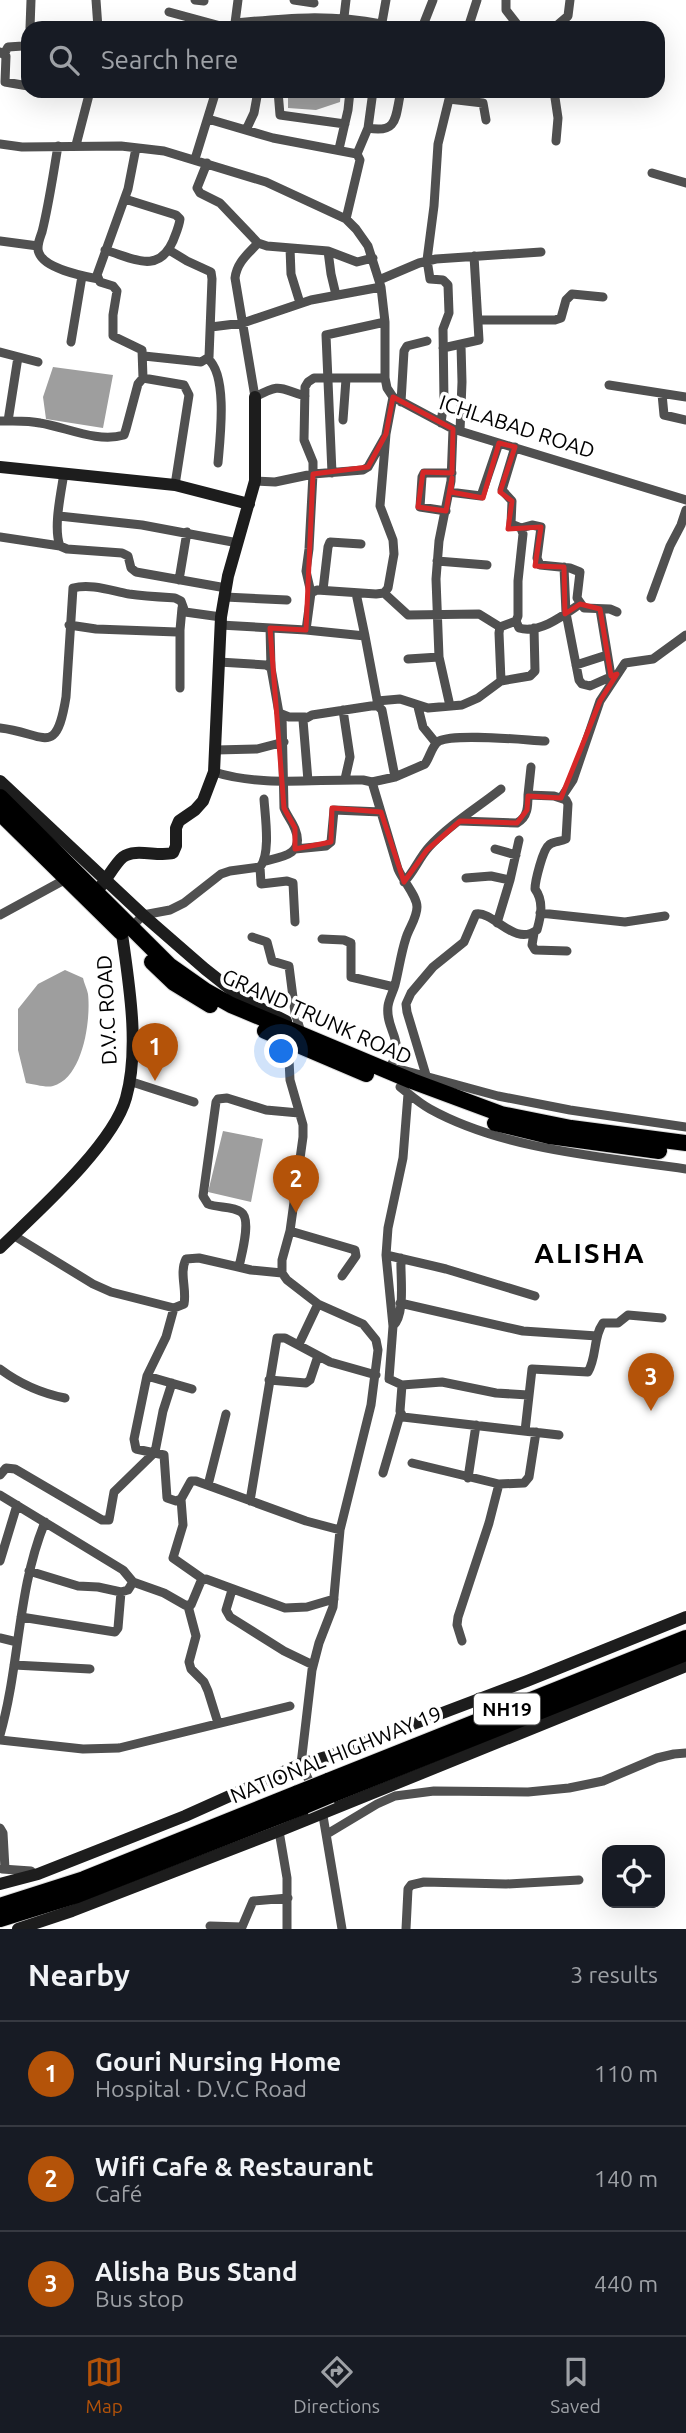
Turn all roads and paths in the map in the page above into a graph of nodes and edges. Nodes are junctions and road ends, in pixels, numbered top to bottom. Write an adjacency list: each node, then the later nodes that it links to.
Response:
1 (31, 0): 14 (street)
2 (96, 0): 15 (street)
3 (238, 0): 17 (street)
4 (294, 0): 11 (street)
5 (346, 0): 13 (street)
6 (386, 0): 20 (street)
7 (433, 0): 21 (street)
8 (477, 0): 22 (street)
9 (506, 0): 23 (street)
10 (570, 0): 24 (street)
11 (314, 3)
12 (169, 12): 16 (street)
13 (344, 17): 18 (street); 19 (street)
14 (30, 21)
15 (98, 21)
16 (210, 21)
17 (233, 21)
18 (302, 21)
19 (360, 21)
20 (382, 21)
21 (425, 21)
22 (470, 21)
23 (515, 21)
24 (564, 21)
25 (21, 46): 26 (street)
26 (2, 53): 27 (street)
27 (21, 85)
28 (88, 98): 45 (street)
29 (214, 98): 38 (street)
30 (257, 98): 42 (street)
31 (279, 98): 40 (street)
32 (349, 98): 40 (street)
33 (372, 98): 41 (street)
34 (399, 98): 41 (street)
35 (449, 98): 66 (street)
36 (462, 98): 39 (street)
37 (555, 98): 43 (street)
38 (208, 118): 42 (street); 50 (street)
39 (486, 120)
40 (345, 124): 48 (street)
41 (369, 128): 49 (street)
42 (246, 130): 48 (street)
43 (556, 141)
44 (0, 144): 46 (street)
45 (76, 145): 46 (street); 47 (street)
46 (58, 146): 58 (street)
47 (136, 148): 50 (street); 54 (street)
48 (339, 149): 49 (street)
49 (357, 154): 55 (street)
50 (195, 159): 51 (street)
51 (207, 163): 55 (street); 57 (street)
52 (652, 173): 53 (street)
53 (686, 183)
54 (125, 199): 60 (street); 61 (street)
55 (346, 219): 65 (street)
56 (0, 242): 58 (street)
57 (258, 243): 59 (street); 75 (street)
58 (38, 246): 67 (street)
59 (290, 248): 62 (street); 72 (street)
60 (106, 250): 61 (street); 68 (street)
61 (169, 250): 76 (street)
62 (328, 251): 65 (street); 70 (street)
63 (541, 252): 64 (street)
64 (474, 256): 66 (street); 73 (street)
65 (373, 258): 69 (street)
66 (427, 260): 69 (street); 80 (street)
67 (82, 276): 68 (street); 78 (street)
68 (97, 279): 83 (street)
69 (380, 284): 70 (street); 74 (street)
70 (336, 295): 72 (street)
71 (603, 297): 73 (street)
72 (300, 303): 75 (street)
73 (478, 320): 79 (street)
74 (385, 322): 87 (street); 88 (street)
75 (243, 323): 76 (street); 93 (street)
76 (211, 327): 84 (street)
77 (427, 341): 95 (street)
78 (71, 342)
79 (461, 345): 80 (street); 100 (street)
80 (443, 348): 99 (street)
81 (0, 352): 82 (street)
82 (18, 356): 85 (street); 98 (street)
83 (144, 356): 84 (street); 86 (street)
84 (208, 359): 104 (street)
85 (38, 362)
86 (143, 378): 98 (street); 111 (street)
87 (327, 378): 89 (street); 92 (street); 107 (street)
88 (385, 378): 89 (street); 95 (street)
89 (346, 379): 96 (street)
90 (609, 385): 91 (street)
91 (662, 394): 94 (street); 97 (street)
92 (305, 396): 93 (street); 109 (street)
93 (255, 397): 110 (main road)
94 (686, 397)
95 (397, 400): 99 (street, ICHLABAD ROAD); 101 (street)
96 (343, 420)
97 (686, 420)
98 (4, 421)
99 (441, 423): 100 (street, ICHLABAD ROAD)
100 (456, 430): 102 (street, ICHLABAD ROAD); 108 (street)
101 (386, 434): 107 (street); 132 (street)
102 (499, 443): 103 (street, ICHLABAD ROAD); 112 (street)
103 (515, 447): 113 (street, ICHLABAD ROAD); 118 (street)
104 (218, 463)
105 (0, 467): 106 (main road)
106 (64, 473): 111 (main road); 117 (street)
107 (332, 473): 109 (street)
108 (452, 473): 112 (street); 116 (street)
109 (313, 474): 110 (street); 130 (street)
110 (255, 481): 114 (main road)
111 (175, 485): 114 (main road)
112 (449, 492): 116 (street)
113 (686, 500)
114 (249, 504): 121 (main road)
115 (686, 510): 133 (street)
116 (446, 511): 124 (street)
117 (59, 516): 119 (street); 123 (street)
118 (521, 528): 126 (street); 142 (street)
119 (187, 532): 121 (street); 127 (street)
120 (0, 537): 123 (street)
121 (238, 543): 129 (main road)
122 (361, 544): 128 (street)
123 (60, 546): 127 (street)
124 (437, 561): 125 (street); 140 (street)
125 (486, 565)
126 (564, 567): 135 (street); 139 (street)
127 (179, 580): 129 (street)
128 (323, 590): 130 (street); 131 (street)
129 (225, 592): 134 (street); 141 (main road)
130 (311, 593): 148 (street)
131 (356, 593): 132 (street); 150 (street)
132 (384, 593): 140 (street)
133 (651, 598)
134 (288, 600)
135 (580, 604): 137 (street); 139 (street)
136 (183, 607): 141 (street); 143 (street); 147 (street)
137 (600, 608): 138 (street); 151 (street)
138 (617, 612)
139 (566, 613): 146 (street); 155 (street)
140 (437, 615): 144 (street); 152 (street)
141 (220, 621): 145 (street); 154 (main road)
142 (516, 621): 144 (street); 146 (street)
143 (69, 625): 147 (street); 166 (street)
144 (500, 627): 158 (street)
145 (270, 628): 148 (street); 156 (street)
146 (534, 628): 158 (street)
147 (180, 630): 159 (street)
148 (306, 630): 150 (street)
149 (686, 635): 157 (street)
150 (365, 636): 160 (street)
151 (607, 654): 155 (street); 157 (street)
152 (439, 657): 153 (street); 161 (street)
153 (408, 659)
154 (219, 662): 156 (street); 170 (main road)
155 (576, 665): 157 (street)
156 (271, 668): 164 (street)
157 (614, 675): 182 (street)
158 (501, 681): 161 (street)
159 (180, 688)
160 (378, 703): 162 (street); 163 (street); 173 (street)
161 (450, 706): 162 (street)
162 (418, 707): 169 (street)
163 (343, 710): 165 (street); 174 (street)
164 (282, 715): 165 (street); 168 (street)
165 (304, 718): 177 (street)
166 (0, 728)
167 (545, 741): 169 (street)
168 (284, 742): 170 (street); 176 (street)
169 (436, 743): 173 (street)
170 (216, 750): 172 (main road)
171 (531, 767): 180 (street)
172 (214, 772): 176 (street); 196 (main road)
173 (395, 777): 178 (street)
174 (345, 779): 177 (street); 178 (street)
175 (0, 781): 196 (main road)
176 (284, 781): 177 (street); 188 (street)
177 (308, 781)
178 (372, 782): 184 (street)
179 (501, 789): 186 (street)
180 (528, 794): 182 (street); 186 (street)
181 (0, 797): 196 (highway, GRAND TRUNK ROAD)
182 (561, 798): 197 (street)
183 (264, 799): 191 (street)
184 (382, 812): 188 (street); 195 (street)
185 (0, 813): 193 (highway, GRAND TRUNK ROAD)
186 (460, 821): 195 (street)
187 (519, 840): 190 (street)
188 (295, 849): 191 (street)
189 (495, 849): 190 (street)
190 (516, 855): 194 (street)
191 (263, 864): 199 (street); 201 (street)
192 (466, 878): 194 (street)
193 (66, 879): 196 (highway, GRAND TRUNK ROAD); 198 (street)
194 (510, 880): 202 (street)
195 (404, 883): 208 (street)
196 (97, 891): 199 (main road); 203 (highway, GRAND TRUNK ROAD)
197 (540, 913): 200 (street); 204 (street)
198 (0, 915)
199 (143, 915): 203 (street); 209 (main road)
200 (665, 916)
201 (295, 922)
202 (497, 923): 204 (street); 212 (street)
203 (126, 931): 209 (highway, GRAND TRUNK ROAD); 213 (main road, D.V.C ROAD)
204 (534, 933): 207 (street)
205 (253, 937): 209 (street)
206 (322, 939): 208 (street)
207 (567, 951)
208 (394, 987): 211 (street)
209 (293, 1034): 210 (highway, GRAND TRUNK ROAD); 214 (highway, GRAND TRUNK ROAD); 216 (street)
210 (366, 1062): 211 (street); 218 (highway, GRAND TRUNK ROAD)
211 (390, 1067): 212 (street)
212 (426, 1075): 217 (street)
213 (129, 1081): 215 (street); 222 (main road, D.V.C ROAD)
214 (404, 1091): 219 (highway, GRAND TRUNK ROAD); 220 (street); 224 (street)
215 (194, 1102)
216 (299, 1113): 221 (street); 226 (street)
217 (686, 1126)
218 (686, 1143)
219 (686, 1154)
220 (686, 1168)
221 (290, 1231): 227 (street); 228 (street)
222 (13, 1235): 223 (main road, D.V.C ROAD); 232 (street)
223 (0, 1248)
224 (386, 1255): 225 (street); 234 (street)
225 (401, 1258): 229 (street); 230 (street)
226 (239, 1267): 227 (street); 232 (street)
227 (282, 1273): 231 (street)
228 (342, 1276)
229 (535, 1296)
230 (400, 1303): 234 (street); 235 (street)
231 (318, 1304): 236 (street); 239 (street)
232 (174, 1308): 240 (street)
233 (662, 1318): 235 (street)
234 (393, 1326): 243 (street)
235 (597, 1336): 245 (street)
236 (299, 1344): 237 (street); 241 (street)
237 (318, 1356): 239 (street); 241 (street)
238 (0, 1369): 246 (street)
239 (376, 1375): 265 (street)
240 (147, 1376): 242 (street); 253 (street)
241 (269, 1380): 262 (street)
242 (172, 1383): 244 (street); 253 (street)
243 (402, 1385): 245 (street); 248 (street)
244 (192, 1389)
245 (528, 1395): 250 (street)
246 (65, 1398)
247 (226, 1414): 259 (street)
248 (400, 1415): 249 (street); 255 (street)
249 (476, 1425): 250 (street); 257 (street)
250 (526, 1431): 251 (street)
251 (536, 1432): 252 (street); 258 (street)
252 (559, 1435)
253 (155, 1452): 256 (street); 261 (street)
254 (412, 1463): 257 (street)
255 (383, 1473)
256 (0, 1475)
257 (468, 1478): 258 (street)
258 (499, 1484): 279 (street)
259 (208, 1485): 261 (street); 262 (street)
260 (0, 1495): 263 (street)
261 (181, 1499): 268 (street)
262 (250, 1501): 265 (street)
263 (17, 1505): 264 (street); 266 (street)
264 (45, 1522): 267 (street); 269 (street)
265 (340, 1530): 272 (street)
266 (0, 1561)
267 (29, 1571): 271 (street); 274 (street)
268 (203, 1579): 270 (street); 273 (street)
269 (132, 1582): 271 (street); 273 (street)
270 (232, 1590): 272 (street); 282 (street)
271 (121, 1592): 274 (street)
272 (334, 1599): 282 (street)
273 (188, 1606): 286 (street)
274 (21, 1617): 278 (street)
275 (686, 1617): 289 (main road)
276 (0, 1638): 278 (street)
277 (686, 1638): 290 (highway, NATIONAL HIGHWAY 19 / NH19)
278 (17, 1642): 281 (street)
279 (462, 1642)
280 (686, 1653): 290 (highway, NH19)
281 (14, 1665): 284 (street); 287 (street)
282 (313, 1665): 289 (street)
283 (686, 1666): 292 (main road)
284 (90, 1669)
285 (290, 1706): 286 (street)
286 (219, 1723): 287 (street)
287 (0, 1738)
288 (686, 1753): 295 (street)
289 (301, 1764): 292 (street); 299 (main road)
290 (329, 1788): 291 (highway, NH19, bridge)
291 (302, 1800): 301 (highway, NATIONAL HIGHWAY 19 / NH19); 302 (highway, NH19)
292 (323, 1813): 294 (main road); 295 (street)
293 (0, 1828): 296 (street)
294 (279, 1832): 300 (street); 304 (main road)
295 (327, 1834): 306 (street)
296 (3, 1869): 297 (street)
297 (31, 1871)
298 (579, 1880): 307 (street)
299 (0, 1884)
300 (288, 1898): 303 (street); 305 (street)
301 (0, 1906)
302 (0, 1919)
303 (210, 1926)
304 (18, 1929)
305 (287, 1929)
306 (342, 1929)
307 (405, 1929)

